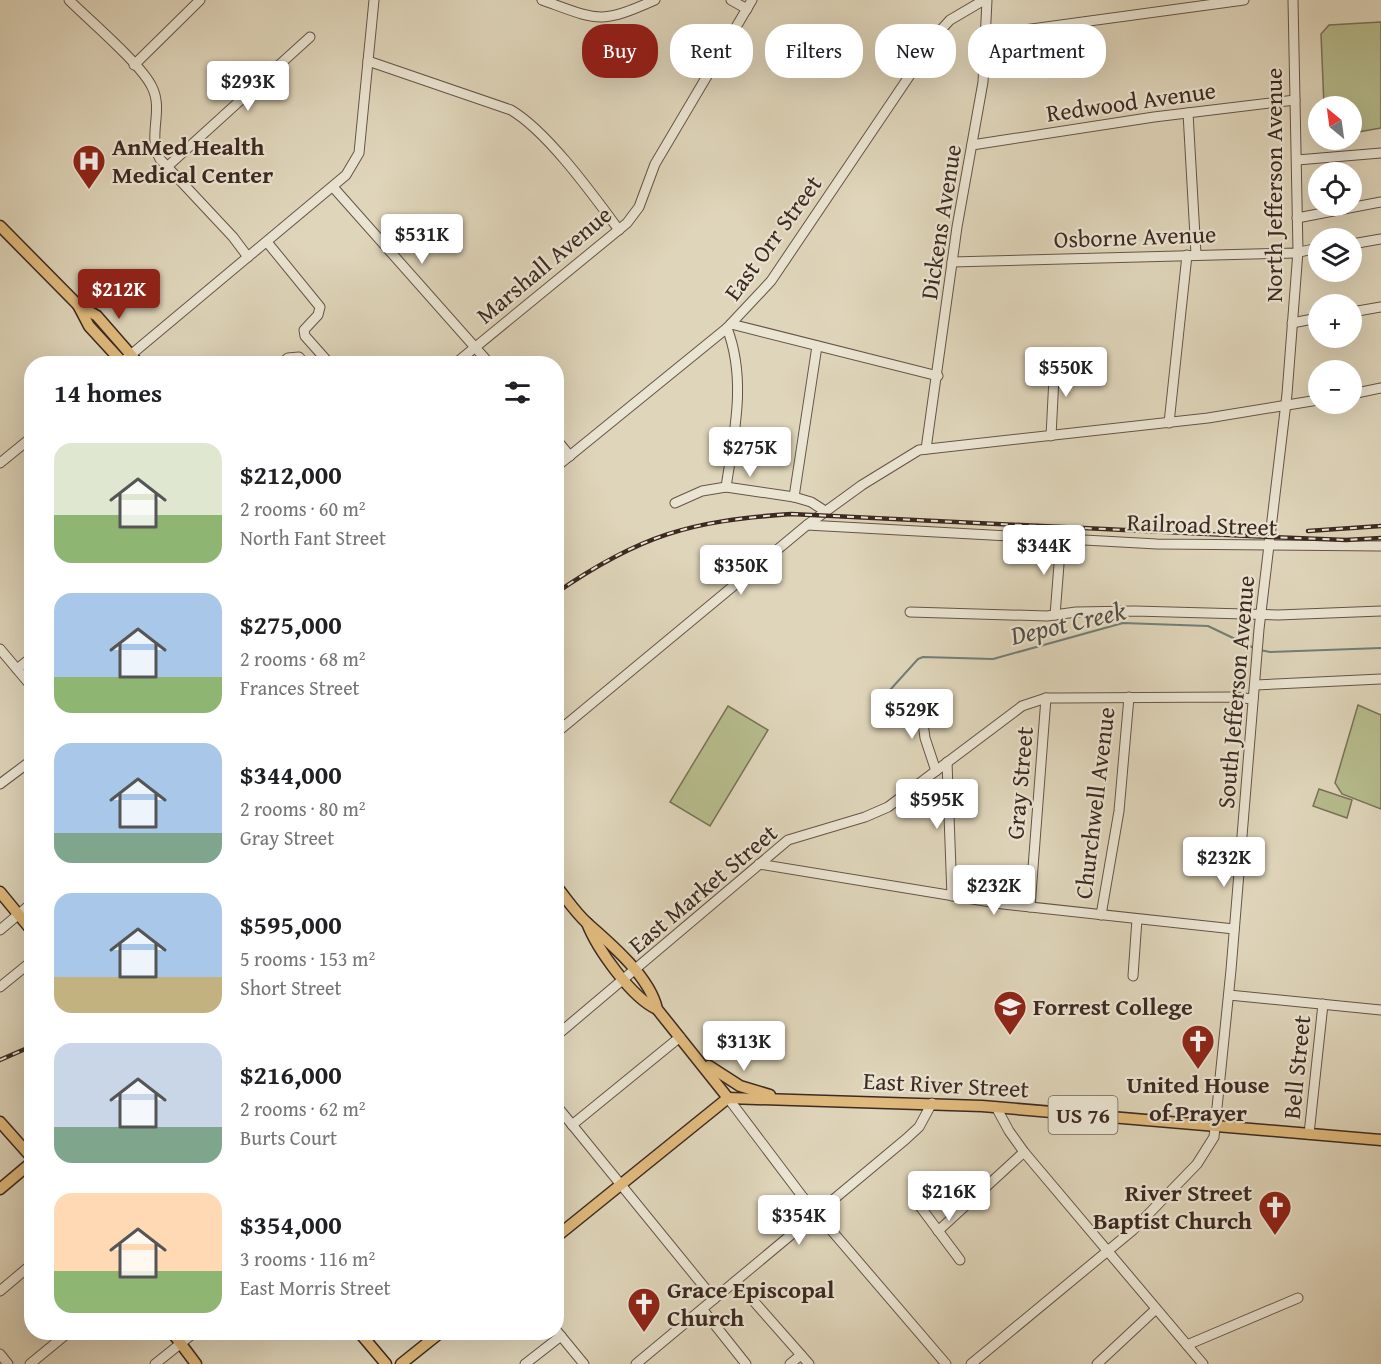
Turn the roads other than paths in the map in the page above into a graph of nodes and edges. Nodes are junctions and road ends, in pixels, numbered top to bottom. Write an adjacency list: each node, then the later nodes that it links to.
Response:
1 (69, 0): 15 (street)
2 (200, 0): 15 (street)
3 (374, 0): 14 (street)
4 (542, 0): 5 (street)
5 (655, 0)
6 (731, 0): 10 (street)
7 (986, 0): 11 (street, Dickens Avenue); 40 (street, East Orr Street)
8 (1244, 0): 12 (street)
9 (1293, 0): 17 (street, North Jefferson Avenue)
10 (749, 4): 27 (street, Marshall Avenue)
11 (986, 24)
12 (1067, 24)
13 (310, 37): 22 (street)
14 (368, 61): 23 (street); 27 (street)
15 (134, 65): 22 (street)
16 (983, 78): 19 (street, Dickens Avenue)
17 (1295, 100): 18 (street, Redwood Avenue); 21 (street, North Jefferson Avenue)
18 (1188, 113): 19 (street, Redwood Avenue); 33 (street)
19 (972, 145): 35 (street, Dickens Avenue)
20 (1381, 153): 21 (street)
21 (1297, 159): 25 (street, North Jefferson Avenue)
22 (168, 166): 34 (street)
23 (333, 187): 29 (street); 41 (street)
24 (1381, 202): 25 (street)
25 (1297, 218): 32 (street, North Jefferson Avenue)
26 (0, 226): 43 (main road)
27 (619, 230): 41 (street, Marshall Avenue)
28 (1381, 239): 30 (street)
29 (267, 242): 34 (street); 45 (street)
30 (1362, 242)
31 (1308, 250): 32 (street, Osborne Avenue)
32 (1298, 251): 33 (street, Osborne Avenue); 39 (street, North Jefferson Avenue)
33 (1192, 255): 35 (street, Osborne Avenue); 54 (street)
34 (248, 257): 44 (street)
35 (952, 262): 49 (street, Dickens Avenue)
36 (1381, 307): 37 (street)
37 (1362, 310)
38 (1308, 320): 39 (street)
39 (1292, 323): 53 (street, North Jefferson Avenue)
40 (729, 326): 42 (street); 59 (street, East Orr Street); 62 (street)
41 (475, 346): 46 (street, Marshall Avenue); 47 (street)
42 (817, 346): 49 (street); 63 (street)
43 (124, 356)
44 (133, 356)
45 (323, 356)
46 (464, 356)
47 (483, 356)
48 (1055, 358): 55 (street)
49 (938, 376): 58 (street, Dickens Avenue)
50 (1381, 388): 51 (street)
51 (1362, 391)
52 (1308, 402): 53 (street)
53 (1286, 405): 54 (street); 69 (street, South Jefferson Avenue)
54 (1169, 423): 55 (street)
55 (1050, 436): 58 (street)
56 (24, 444): 61 (street)
57 (564, 449): 59 (street)
58 (926, 449): 65 (street)
59 (570, 456): 60 (street, East Orr Street)
60 (564, 461)
61 (0, 464)
62 (726, 487): 63 (street); 64 (street)
63 (794, 497): 65 (street)
64 (675, 503)
65 (825, 511): 66 (street)
66 (807, 525): 67 (street, Railroad Street); 84 (street)
67 (1061, 539): 69 (street, Railroad Street); 73 (street)
68 (1381, 546): 69 (street, Railroad Street)
69 (1269, 547): 72 (street, South Jefferson Avenue)
70 (1381, 611): 72 (street)
71 (910, 612): 73 (street)
72 (1261, 613): 73 (street); 79 (street, South Jefferson Avenue)
73 (1055, 615)
74 (0, 649): 76 (street)
75 (24, 663): 76 (street)
76 (17, 669): 77 (street)
77 (24, 677)
78 (1381, 679): 79 (street)
79 (1254, 685): 82 (street, South Jefferson Avenue)
80 (1129, 697): 81 (street, East Market Street); 82 (street, East Market Street); 96 (street, Churchwell Avenue)
81 (1046, 698): 85 (street, East Market Street); 93 (street, Gray Street)
82 (1253, 699): 100 (street, South Jefferson Avenue)
83 (920, 700): 87 (street)
84 (564, 726)
85 (947, 762): 87 (street, East Market Street); 92 (street)
86 (24, 766): 88 (street)
87 (936, 771): 89 (street, East Market Street)
88 (0, 784)
89 (759, 864): 92 (street); 103 (street, East Market Street)
90 (0, 892): 95 (main road)
91 (564, 895): 99 (main road)
92 (952, 896): 93 (street)
93 (1030, 907): 96 (street)
94 (24, 910): 95 (street)
95 (18, 915): 98 (main road); 101 (street)
96 (1101, 915): 97 (street)
97 (1137, 919): 100 (street); 104 (street)
98 (24, 922)
99 (587, 922): 103 (main road); 105 (main road)
100 (1234, 929): 107 (street, South Jefferson Avenue)
101 (0, 930)
102 (24, 968): 106 (street)
103 (635, 971): 105 (street, East Market Street); 109 (main road)
104 (1133, 976)
105 (625, 979): 109 (main road); 111 (street, East Market Street)
106 (0, 987)
107 (1229, 995): 108 (street); 121 (street, South Jefferson Avenue)
108 (1323, 1004): 110 (street); 122 (street, Bell Street)
109 (657, 1009): 112 (main road)
110 (1381, 1010)
111 (564, 1029)
112 (680, 1037): 113 (main road); 120 (street)
113 (696, 1056): 114 (main road); 115 (main road)
114 (728, 1098): 115 (main road, East River Street / US 76); 127 (main road); 130 (street)
115 (785, 1099): 116 (main road, East River Street / US 76)
116 (932, 1103): 117 (main road, East River Street / US 76); 130 (street)
117 (996, 1107): 121 (main road, East River Street / US 76); 125 (street)
118 (564, 1115): 120 (street)
119 (0, 1122): 124 (main road)
120 (572, 1125): 127 (street)
121 (1216, 1126): 122 (main road, East River Street / US 76); 133 (street, South Jefferson Avenue)
122 (1309, 1134): 123 (main road, East River Street / US 76)
123 (1381, 1140)
124 (24, 1150)
125 (1024, 1152): 132 (street); 133 (street)
126 (24, 1167): 128 (main road)
127 (620, 1185): 131 (main road); 139 (street)
128 (0, 1189)
129 (916, 1201): 132 (street)
130 (818, 1212): 136 (street); 165 (street)
131 (564, 1230)
132 (938, 1231): 134 (street)
133 (1108, 1253): 140 (street); 166 (street, South Jefferson Avenue)
134 (960, 1260)
135 (24, 1271): 137 (street)
136 (736, 1281): 139 (street); 152 (street)
137 (0, 1291)
138 (1298, 1298): 150 (street)
139 (714, 1299): 141 (street)
140 (1156, 1309): 150 (street); 167 (street)
141 (703, 1310): 161 (street); 162 (street)
142 (564, 1339): 160 (street)
143 (59, 1340): 154 (street)
144 (179, 1340): 149 (main road)
145 (185, 1340): 149 (street)
146 (366, 1340): 157 (main road)
147 (431, 1340): 158 (main road)
148 (551, 1340): 159 (street)
149 (181, 1343): 155 (street); 156 (main road)
150 (1187, 1345): 168 (street)
151 (0, 1354): 153 (street)
152 (801, 1355): 163 (street); 164 (street)
153 (8, 1364)
154 (30, 1364)
155 (155, 1364)
156 (196, 1364)
157 (386, 1364)
158 (401, 1364)
159 (525, 1364)
160 (584, 1364)
161 (636, 1364)
162 (746, 1364)
163 (790, 1364)
164 (809, 1364)
165 (946, 1364)
166 (971, 1364)
167 (1097, 1364)
168 (1203, 1364)

